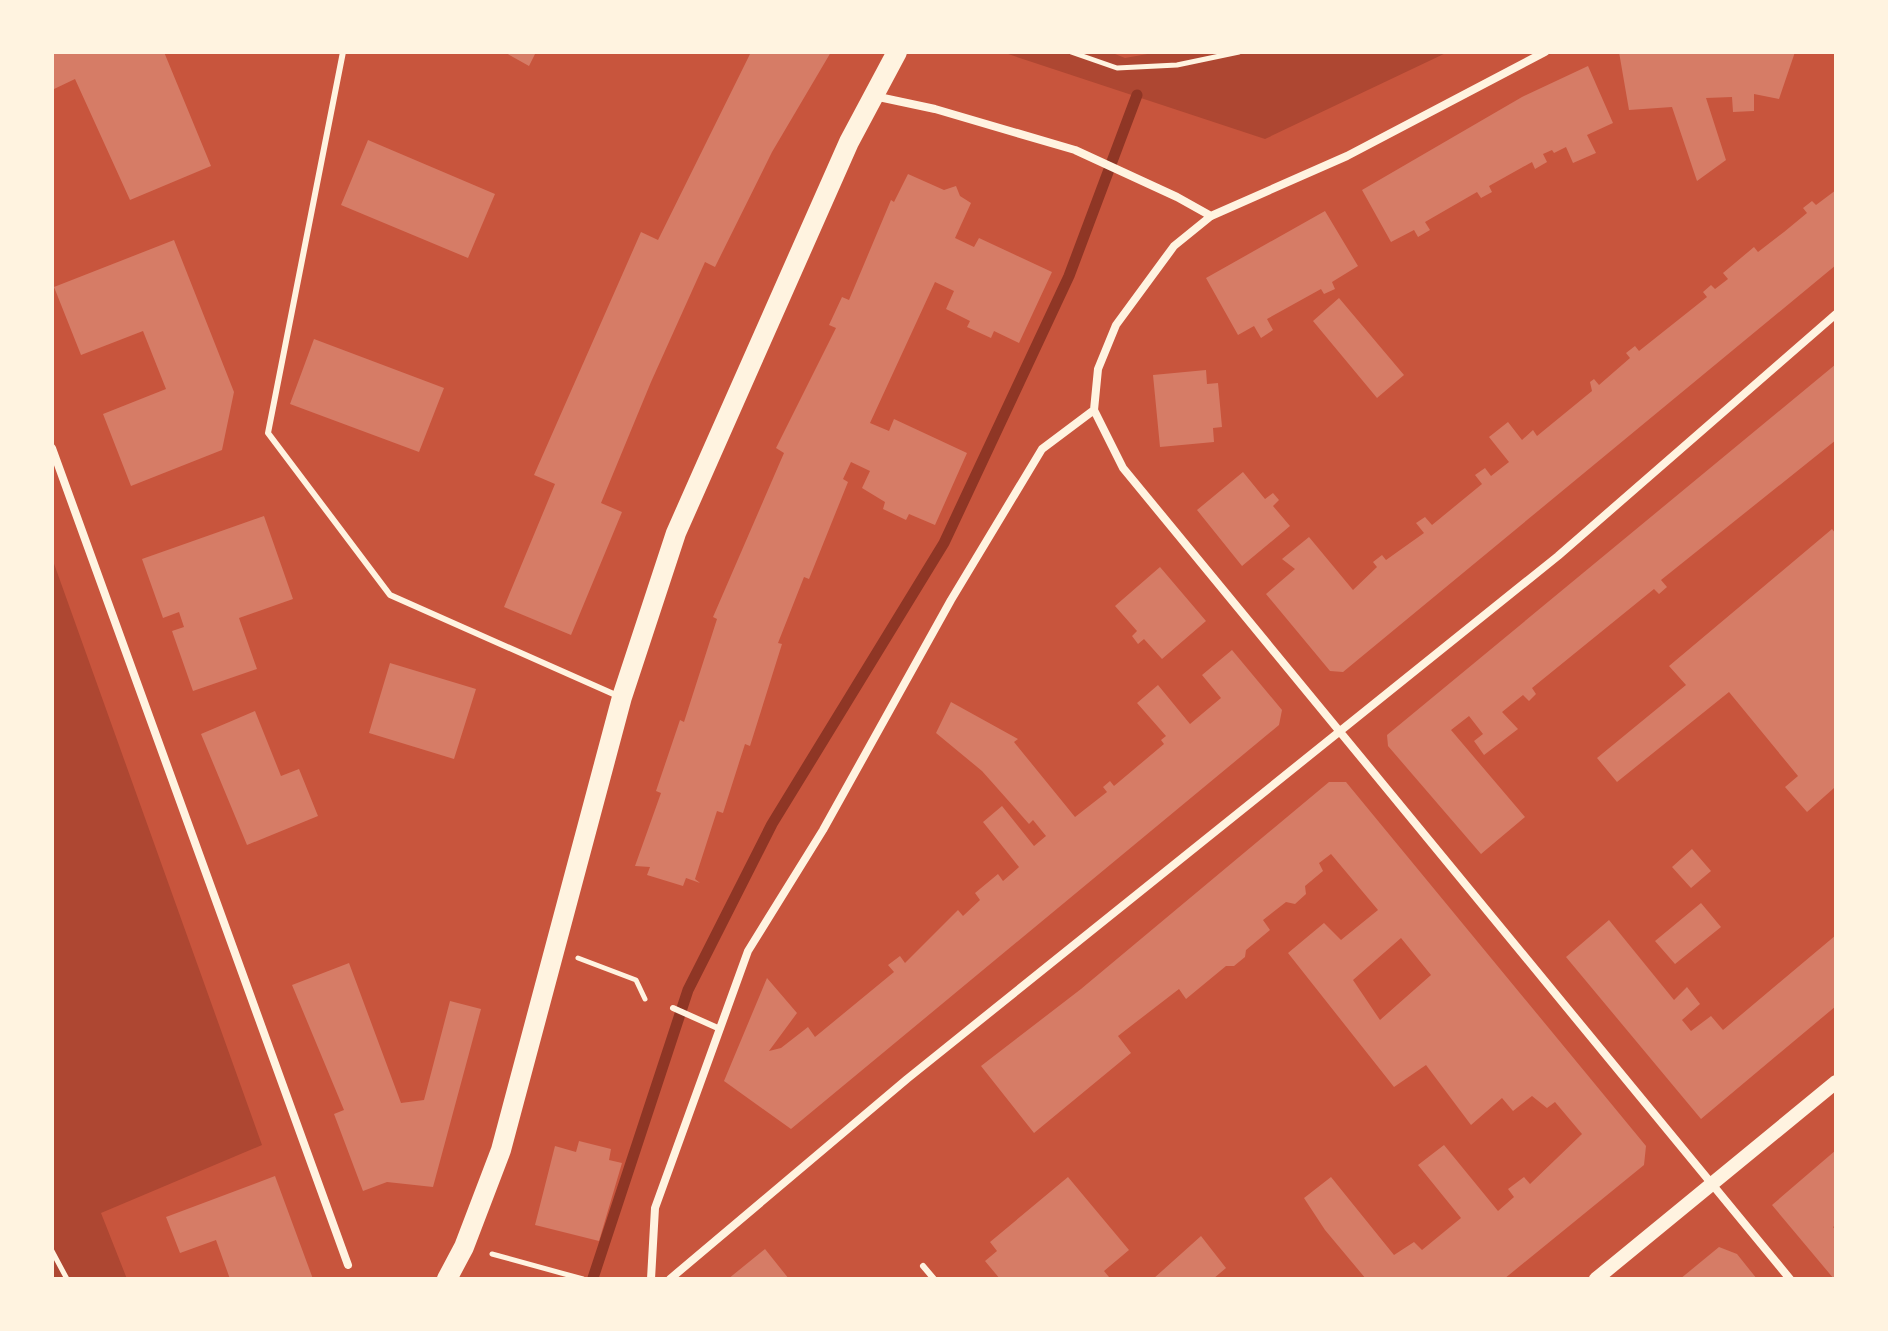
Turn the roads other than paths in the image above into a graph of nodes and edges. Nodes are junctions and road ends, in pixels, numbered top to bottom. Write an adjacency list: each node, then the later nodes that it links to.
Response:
1 (343, 52): 9 (lane)
2 (897, 52): 4 (main road)
3 (1545, 52): 5 (street)
4 (874, 96): 5 (street); 9 (main road)
5 (1211, 216): 7 (street)
6 (1836, 314): 10 (street)
7 (1094, 410): 10 (street); 12 (street)
8 (52, 448): 15 (street)
9 (622, 697): 17 (main road)
10 (1341, 729): 14 (street); 19 (street)
11 (673, 1008): 12 (lane)
12 (720, 1029): 18 (street)
13 (1836, 1082): 14 (street)
14 (1710, 1185): 21 (street); 22 (street)
15 (348, 1265)
16 (923, 1266): 20 (lane)
17 (447, 1279)
18 (651, 1279)
19 (670, 1279)
20 (934, 1279)
21 (1596, 1279)
22 (1790, 1279)

